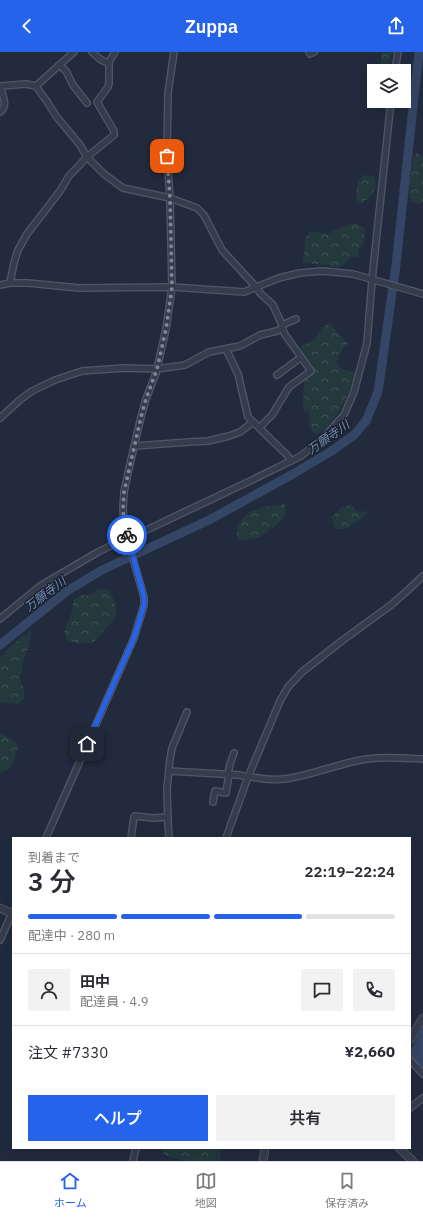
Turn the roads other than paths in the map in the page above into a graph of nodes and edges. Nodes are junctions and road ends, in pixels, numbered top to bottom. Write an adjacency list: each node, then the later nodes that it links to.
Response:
1 (74, 52): 10 (street)
2 (92, 52): 8 (street)
3 (115, 52): 8 (street)
4 (174, 52): 17 (street)
5 (309, 52): 6 (street)
6 (314, 52)
7 (398, 52): 9 (street)
8 (109, 63): 16 (street)
9 (396, 64)
10 (60, 65): 12 (street); 13 (street)
11 (0, 86): 12 (street); 15 (street)
12 (36, 86): 16 (street)
13 (87, 102)
14 (390, 108): 18 (street)
15 (0, 112)
16 (87, 157): 17 (street); 19 (street)
17 (170, 198): 21 (street); 22 (street)
18 (373, 280): 22 (street); 23 (street); 34 (street)
19 (10, 283): 20 (street); 21 (street)
20 (0, 285)
21 (172, 287): 22 (street); 28 (street)
22 (256, 287): 25 (street)
23 (423, 294)
24 (296, 319): 25 (street)
25 (282, 326): 26 (street); 27 (street)
26 (226, 349): 28 (street); 31 (street)
27 (300, 358): 29 (street); 32 (street)
28 (157, 369): 30 (street); 33 (street)
29 (277, 375)
30 (0, 418)
31 (253, 422): 32 (street); 33 (street)
32 (260, 427): 34 (street)
33 (135, 446): 35 (street)
34 (291, 461): 35 (street)
35 (128, 539): 37 (street); 46 (street)
36 (423, 576): 43 (street)
37 (0, 619)
38 (187, 712): 41 (street)
39 (234, 753): 42 (street)
40 (423, 759): 43 (street)
41 (169, 771): 42 (street); 45 (street)
42 (228, 774): 43 (street); 44 (street)
43 (248, 776): 49 (street)
44 (213, 802)
45 (168, 817): 47 (street); 48 (street)
46 (46, 837)
47 (131, 837)
48 (169, 837)
49 (226, 837)
50 (0, 908): 51 (street)
51 (12, 913)
52 (12, 915): 53 (street)
53 (0, 940)
54 (423, 1018): 55 (street)
55 (411, 1038)
56 (411, 1061): 57 (street)
57 (423, 1074)
58 (423, 1098): 59 (street)
59 (411, 1107)
60 (136, 1149): 63 (street)
61 (265, 1149): 64 (street)
62 (400, 1149): 65 (street)
63 (133, 1161)
64 (264, 1161)
65 (413, 1161)

